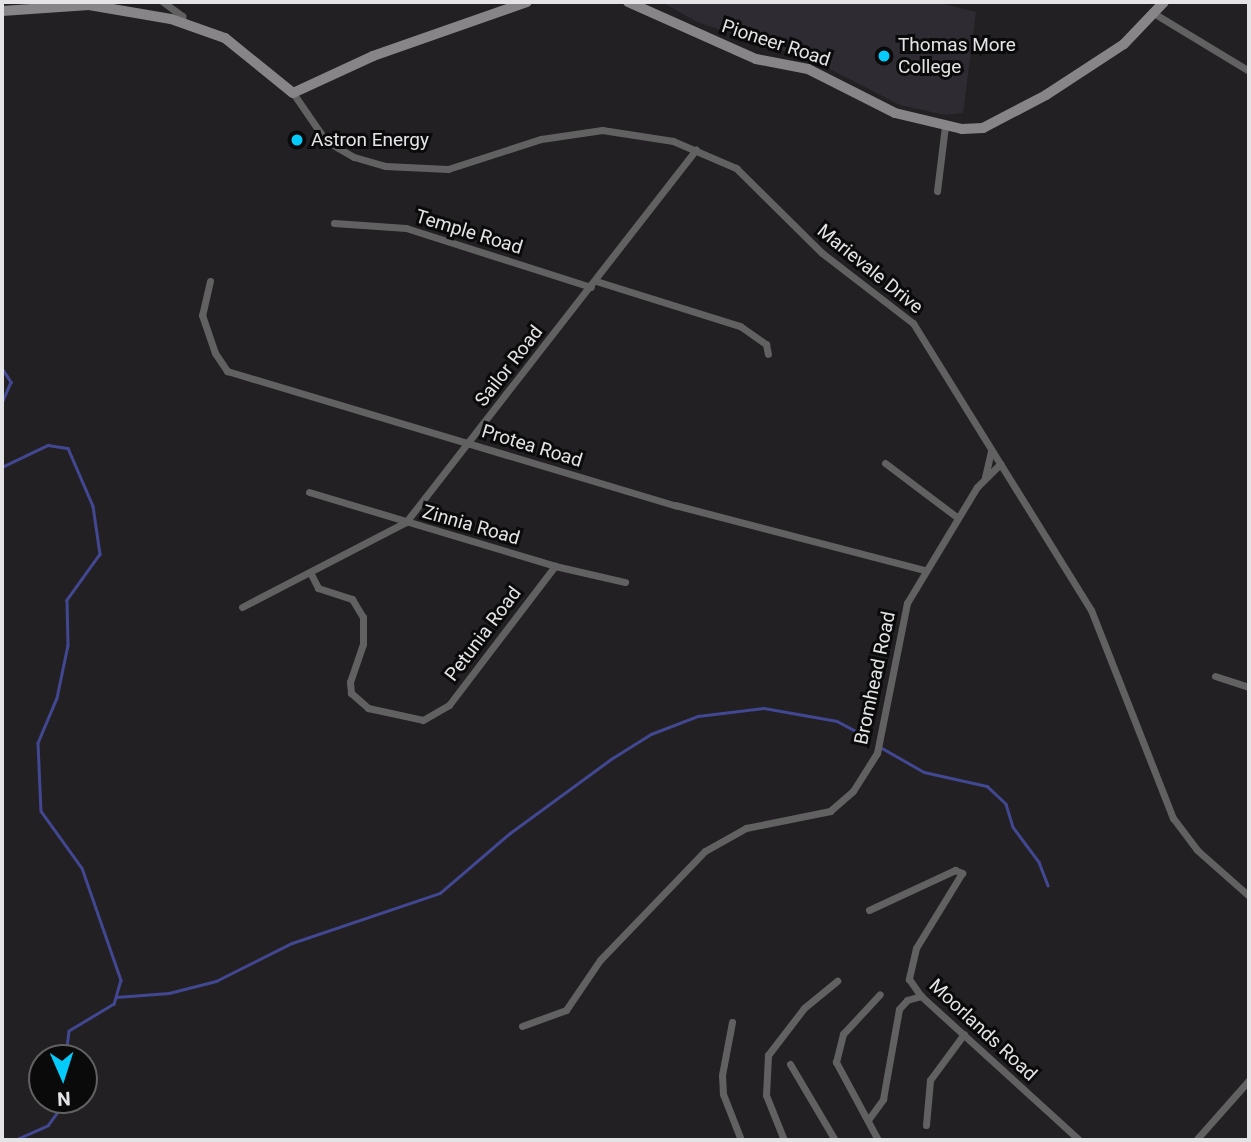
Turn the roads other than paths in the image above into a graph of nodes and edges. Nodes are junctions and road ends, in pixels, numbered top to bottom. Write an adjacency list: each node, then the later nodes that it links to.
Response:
1 (163, 2): 7 (street)
2 (527, 2): 9 (main road)
3 (628, 2): 10 (main road, Pioneer Road)
4 (1164, 2): 6 (main road, Pioneer Road)
5 (2, 12): 7 (main road)
6 (1154, 14): 8 (street); 10 (main road, Pioneer Road)
7 (183, 23): 9 (main road)
8 (1249, 71)
9 (293, 93): 11 (street, Marievale Drive)
10 (945, 126): 14 (street)
11 (678, 143): 12 (street, Marievale Drive); 13 (street)
12 (696, 149): 13 (street, Sailor Road); 20 (street, Marievale Drive)
13 (685, 165): 17 (street, Sailor Road)
14 (937, 191)
15 (334, 223): 17 (street, Temple Road)
16 (210, 281): 19 (street, Protea Road)
17 (593, 284): 18 (street, Temple Road); 19 (street, Sailor Road)
18 (768, 354)
19 (468, 443): 26 (street, Sailor Road); 28 (street, Protea Road)
20 (991, 450): 22 (street, Marievale Drive); 23 (street)
21 (885, 463): 25 (street)
22 (1000, 464): 23 (street, Bromhead Road); 34 (street, Marievale Drive)
23 (985, 477): 25 (street, Bromhead Road)
24 (309, 492): 26 (street, Zinnia Road)
25 (958, 519): 28 (street, Bromhead Road)
26 (406, 522): 27 (street, Zinnia Road); 29 (street, Sailor Road)
27 (555, 566): 29 (street, Petunia Road); 30 (street, Zinnia Road)
28 (925, 570): 40 (street, Bromhead Road)
29 (310, 572): 31 (street, Sailor Road)
30 (625, 582)
31 (242, 607)
32 (1215, 676): 33 (street)
33 (1249, 687)
34 (1249, 896)
35 (869, 910): 38 (street, Moorlands Road)
36 (837, 981): 47 (street)
37 (880, 994): 44 (street)
38 (921, 996): 41 (street, Moorlands Road); 44 (street)
39 (732, 1022): 46 (street)
40 (522, 1026)
41 (964, 1034): 45 (street); 50 (street, Moorlands Road)
42 (790, 1063): 48 (street)
43 (1249, 1080): 51 (street)
44 (868, 1120): 49 (street)
45 (926, 1125)
46 (741, 1140)
47 (784, 1140)
48 (835, 1140)
49 (878, 1140)
50 (1079, 1140)
51 (1196, 1140)

